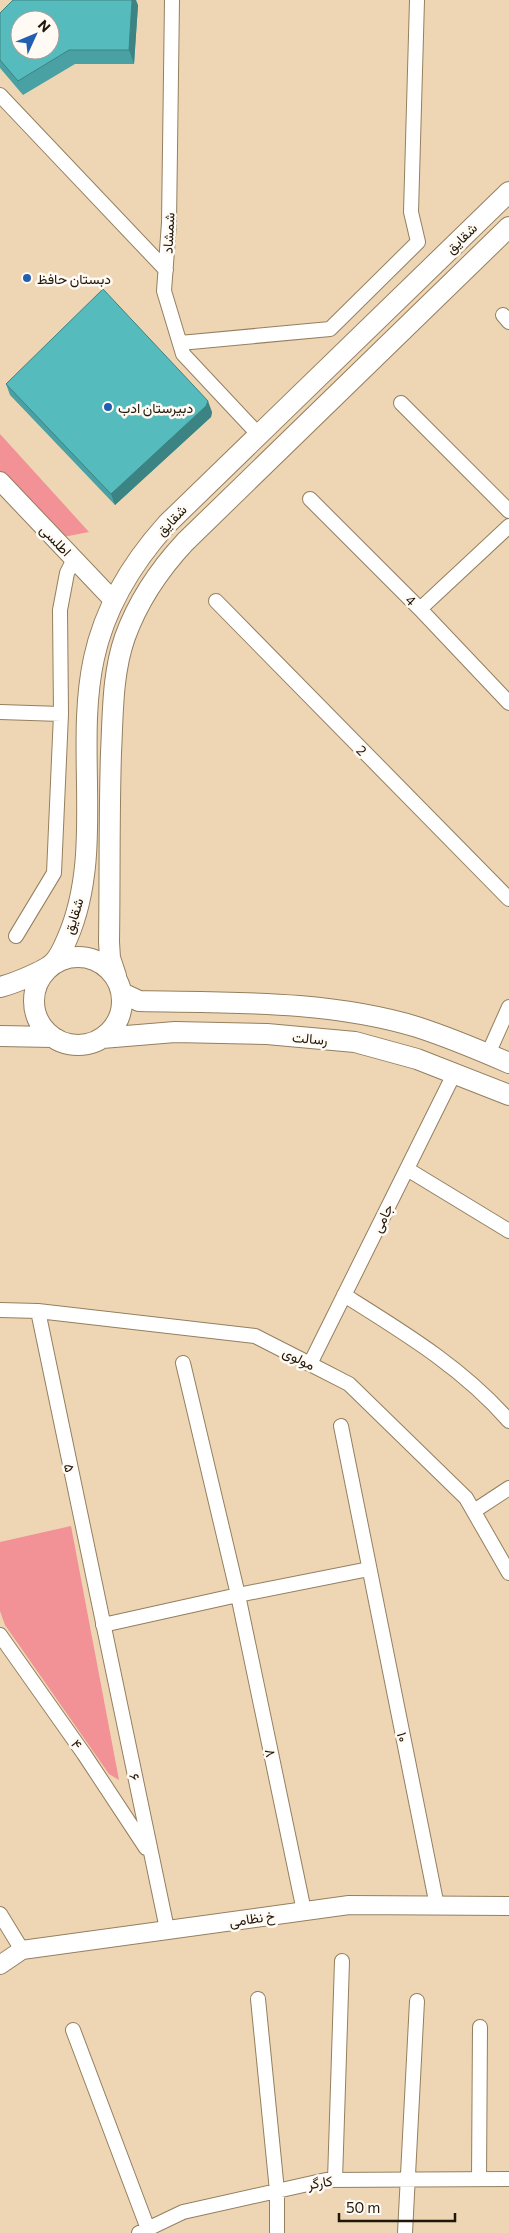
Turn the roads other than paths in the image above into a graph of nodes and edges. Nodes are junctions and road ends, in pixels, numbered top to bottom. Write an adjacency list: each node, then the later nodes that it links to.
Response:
1 (172, 0): 6 (street, شمشاد)
2 (417, 0): 7 (street)
3 (0, 95): 6 (street)
4 (509, 192): 9 (main road, شقایق)
5 (509, 226): 10 (main road, شقایق)
6 (166, 270): 7 (street, شمشاد)
7 (180, 343): 9 (street, شمشاد)
8 (401, 403): 13 (street)
9 (258, 434): 10 (main road); 16 (main road, شقایق)
10 (276, 453): 25 (main road, شقایق)
11 (0, 480): 15 (street, اطلسی)
12 (310, 499): 18 (street, 4)
13 (509, 511)
14 (509, 526): 18 (street)
15 (74, 559): 16 (street, اطلسی); 21 (street)
16 (113, 600): 24 (main road, شقایق)
17 (216, 601): 22 (street, 2)
18 (420, 609): 19 (street, 4)
19 (509, 703)
20 (0, 712): 21 (street)
21 (61, 714): 23 (street)
22 (509, 899)
23 (16, 936)
24 (54, 963): 25 (main road); 26 (main road); 29 (main road)
25 (119, 985): 30 (main road); 31 (main road)
26 (0, 987)
27 (509, 1007): 31 (street)
28 (0, 1036): 29 (main road)
29 (53, 1037): 30 (main road)
30 (102, 1038): 33 (main road, رسالت)
31 (488, 1054): 32 (main road)
32 (509, 1063)
33 (455, 1072): 34 (main road, رسالت); 35 (street, جامی)
34 (509, 1095)
35 (407, 1169): 36 (street); 37 (street, جامی)
36 (509, 1231)
37 (344, 1295): 41 (street, جامی); 42 (street)
38 (0, 1310): 39 (street, مولوی)
39 (38, 1311): 41 (street, مولوی); 49 (street, ۵)
40 (183, 1363): 48 (street, ۸)
41 (310, 1364): 45 (street, مولوی)
42 (509, 1421)
43 (341, 1426): 46 (street, ۱۰)
44 (509, 1488): 45 (street)
45 (474, 1511): 47 (street, مولوی)
46 (369, 1568): 48 (street); 52 (street, ۱۰)
47 (509, 1573)
48 (238, 1595): 49 (street); 54 (street, ۸)
49 (103, 1625): 51 (street, ۶)
50 (0, 1635): 51 (street, ۴)
51 (151, 1855): 56 (street, ۶)
52 (437, 1906): 53 (street, خ نظامی); 54 (street, خ نظامی)
53 (509, 1906)
54 (304, 1911): 56 (street, خ نظامی)
55 (0, 1914): 57 (street)
56 (166, 1929): 57 (street, خ نظامی)
57 (22, 1950): 59 (street, خ نظامی)
58 (342, 1961): 66 (street)
59 (0, 1965)
60 (258, 2000): 68 (street)
61 (417, 2002): 67 (street)
62 (480, 2027): 64 (street)
63 (73, 2030): 69 (street)
64 (478, 2179): 65 (street, کارگر); 67 (street, کارگر)
65 (509, 2179)
66 (335, 2180): 67 (street, کارگر); 68 (street, کارگر)
67 (408, 2180): 71 (street)
68 (277, 2191): 69 (street, کارگر); 70 (street)
69 (143, 2231)
70 (277, 2233)
71 (405, 2233)

